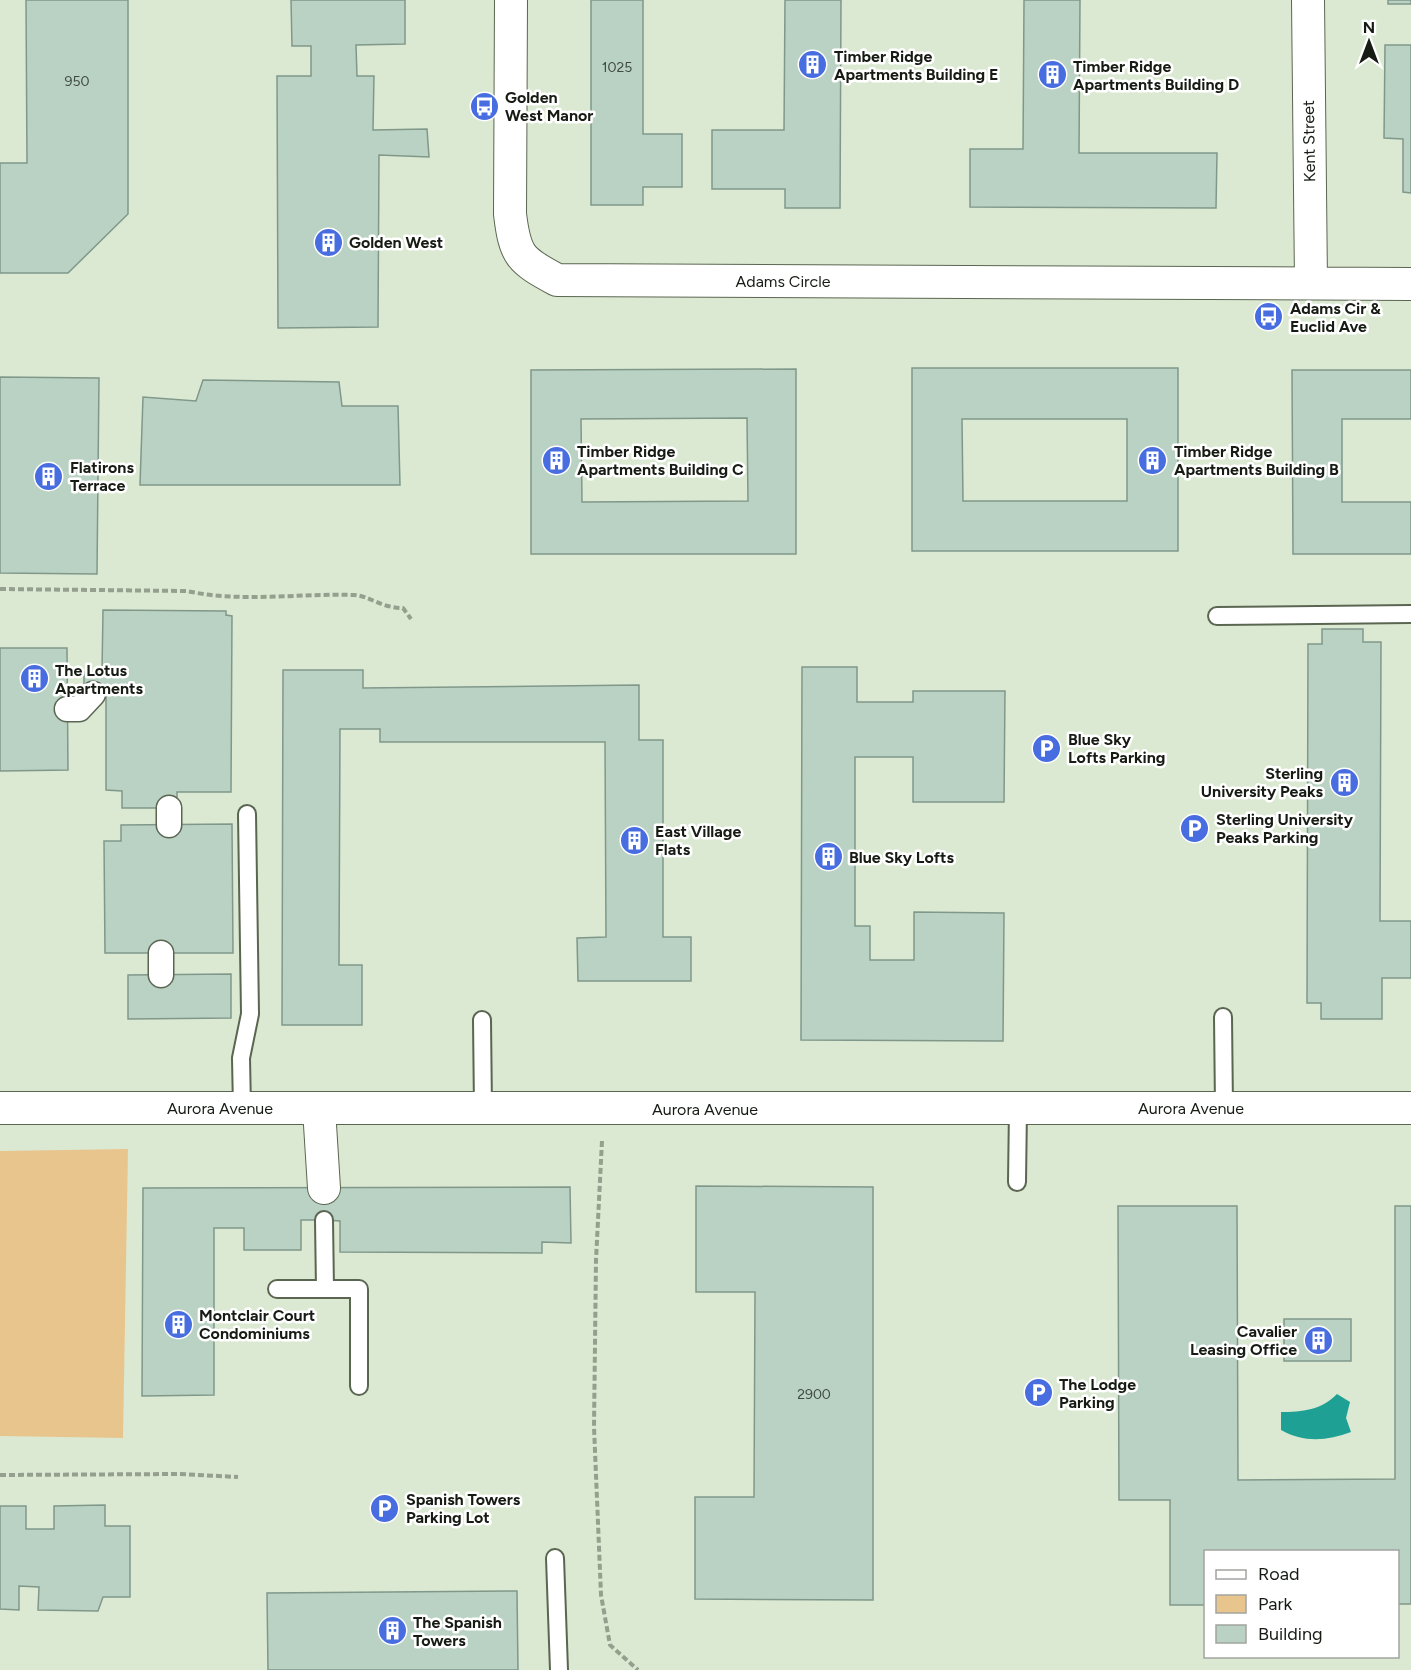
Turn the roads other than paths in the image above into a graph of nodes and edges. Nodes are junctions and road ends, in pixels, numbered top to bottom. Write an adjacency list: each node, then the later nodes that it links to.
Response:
1 (511, 0): 3 (street, Adams Circle)
2 (1308, 0): 3 (street, Kent Street)
3 (1311, 283): 4 (street, Adams Circle)
4 (1411, 284)
5 (1411, 614): 6 (lane)
6 (1217, 616)
7 (93, 694): 8 (street)
8 (67, 709)
9 (247, 814): 13 (lane)
10 (1223, 1017): 15 (lane)
11 (482, 1020): 18 (lane)
12 (0, 1108): 13 (street, Aurora Avenue)
13 (242, 1108): 17 (street, Aurora Avenue)
14 (1018, 1108): 15 (street, Aurora Avenue); 18 (street, Aurora Avenue); 19 (lane)
15 (1224, 1108): 16 (street, Aurora Avenue)
16 (1411, 1108)
17 (319, 1109): 18 (street, Aurora Avenue); 20 (street)
18 (483, 1109)
19 (1017, 1182)
20 (324, 1188)
21 (324, 1220): 23 (lane)
22 (277, 1289): 23 (lane)
23 (325, 1289): 24 (lane)
24 (359, 1386)
25 (555, 1558): 26 (lane)
26 (559, 1670)

